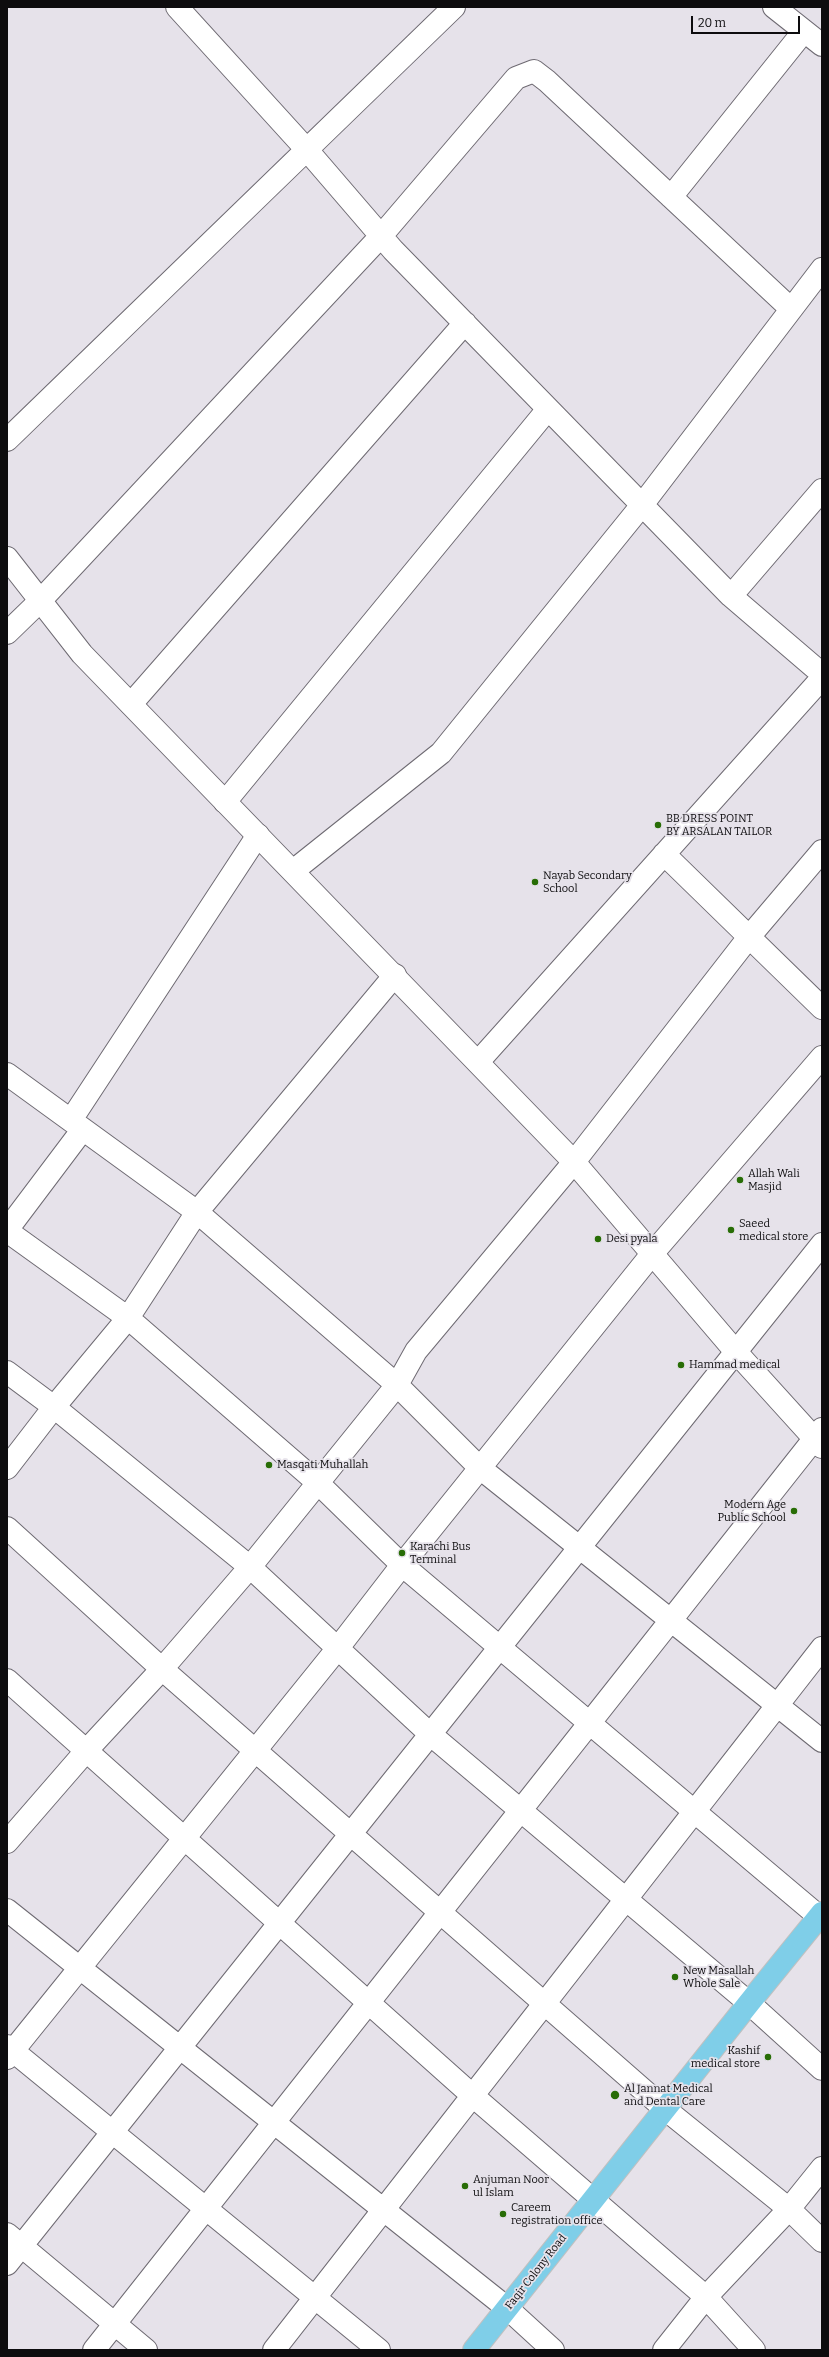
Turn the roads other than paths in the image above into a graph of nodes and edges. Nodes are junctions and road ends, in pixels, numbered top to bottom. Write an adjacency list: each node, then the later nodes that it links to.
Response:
1 (177, 7): 6 (street)
2 (454, 7): 6 (street)
3 (774, 7): 4 (street)
4 (804, 31): 5 (street); 7 (street)
5 (822, 45)
6 (307, 150): 8 (street); 13 (street)
7 (671, 197): 8 (street); 10 (street)
8 (382, 236): 11 (street); 18 (street)
9 (822, 268): 10 (street)
10 (790, 308): 15 (street)
11 (464, 323): 12 (street); 22 (street)
12 (548, 409): 15 (street); 23 (street)
13 (7, 440)
14 (822, 490): 17 (street)
15 (642, 505): 17 (street); 27 (street)
16 (7, 558): 18 (street)
17 (731, 596): 20 (street)
18 (40, 601): 19 (street); 22 (street)
19 (7, 633)
20 (822, 674)
21 (822, 678): 26 (street)
22 (131, 704): 23 (street)
23 (225, 802): 24 (street)
24 (258, 835): 27 (street); 34 (street)
25 (822, 851): 28 (street)
26 (664, 854): 28 (street); 32 (street)
27 (293, 871): 29 (street)
28 (749, 937): 30 (street); 35 (street)
29 (395, 974): 32 (street); 36 (street)
30 (822, 1008)
31 (822, 1056): 39 (street)
32 (478, 1062): 35 (street)
33 (7, 1074): 34 (street)
34 (77, 1124): 36 (street); 37 (street)
35 (574, 1162): 39 (street); 43 (street)
36 (197, 1212): 40 (street); 43 (street)
37 (7, 1230): 40 (street)
38 (822, 1244): 41 (street)
39 (652, 1254): 41 (street); 47 (street)
40 (128, 1318): 44 (street); 48 (street)
41 (736, 1352): 45 (street); 50 (street)
42 (7, 1372): 44 (street)
43 (397, 1385): 47 (street); 48 (street)
44 (54, 1407): 46 (street); 52 (street)
45 (820, 1438): 53 (street)
46 (7, 1468)
47 (480, 1468): 50 (street); 51 (street)
48 (318, 1483): 51 (street); 52 (street)
49 (7, 1528): 57 (street)
50 (580, 1547): 53 (street); 54 (street)
51 (402, 1565): 54 (street); 55 (street)
52 (250, 1567): 55 (street); 57 (street)
53 (671, 1620): 59 (street); 60 (street)
54 (500, 1647): 60 (street); 61 (street)
55 (338, 1648): 61 (street); 63 (street)
56 (822, 1648): 59 (street)
57 (162, 1669): 63 (street); 64 (street)
58 (7, 1680): 64 (street)
59 (777, 1705): 62 (street); 66 (street)
60 (590, 1723): 65 (street); 66 (street)
61 (430, 1734): 65 (street); 67 (street)
62 (822, 1741)
63 (255, 1749): 67 (street); 68 (street)
64 (86, 1751): 68 (street); 69 (street)
65 (521, 1811): 70 (street); 72 (street)
66 (695, 1811): 70 (street); 73 (street)
67 (351, 1833): 72 (street); 74 (street)
68 (184, 1839): 74 (street); 75 (street)
69 (7, 1842)
70 (626, 1899): 77 (street); 78 (street)
71 (7, 1910): 75 (street)
72 (441, 1912): 76 (street); 77 (street)
73 (821, 1916): 78 (main road, Faqir Colony Road)
74 (280, 1924): 76 (street); 79 (street)
75 (79, 1968): 79 (street); 80 (street)
76 (369, 2003): 82 (street); 84 (street)
77 (545, 2003): 82 (street); 83 (street)
78 (749, 2003): 81 (street); 83 (main road, Faqir Colony Road)
79 (180, 2048): 84 (street); 85 (street)
80 (9, 2052): 85 (street)
81 (822, 2069)
82 (473, 2096): 87 (street); 90 (street)
83 (665, 2109): 87 (main road, Faqir Colony Road); 89 (street)
84 (274, 2122): 88 (street); 90 (street)
85 (113, 2132): 88 (street); 91 (street)
86 (822, 2168): 89 (street)
87 (592, 2200): 94 (street); 96 (main road, Faqir Colony Road)
88 (206, 2209): 95 (street); 97 (street)
89 (788, 2209): 92 (street); 94 (street)
90 (384, 2210): 95 (street); 96 (street)
91 (14, 2240): 93 (street); 97 (street)
92 (822, 2241)
93 (7, 2264)
94 (706, 2297): 104 (street); 105 (street)
95 (315, 2298): 100 (street); 101 (street)
96 (507, 2308): 102 (main road, Faqir Colony Road); 103 (street)
97 (115, 2324): 98 (street); 99 (street)
98 (94, 2350)
99 (146, 2350)
100 (274, 2350)
101 (379, 2350)
102 (474, 2350)
103 (553, 2350)
104 (664, 2350)
105 (754, 2350)

